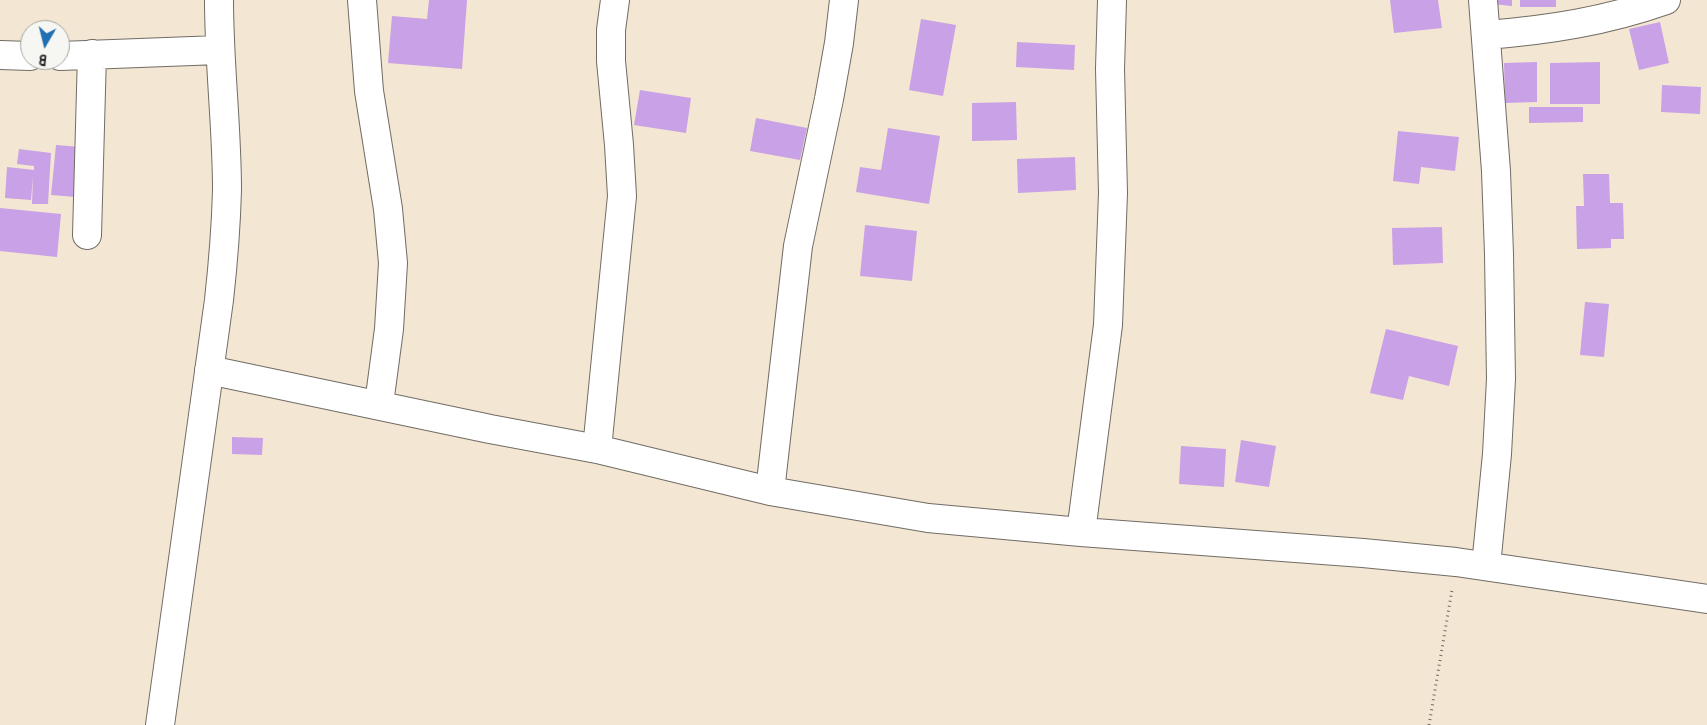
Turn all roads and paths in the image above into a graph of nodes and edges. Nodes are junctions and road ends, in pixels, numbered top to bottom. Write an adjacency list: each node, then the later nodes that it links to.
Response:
1 (219, 0): 9 (street)
2 (362, 0): 16 (street)
3 (615, 0): 17 (street)
4 (844, 0): 18 (street)
5 (1112, 0): 19 (street)
6 (1484, 0): 8 (street)
7 (1666, 0): 8 (street)
8 (1486, 35): 21 (street)
9 (219, 50): 10 (street); 15 (street)
10 (92, 54): 12 (street); 14 (street)
11 (0, 55): 13 (street)
12 (70, 55)
13 (20, 56)
14 (87, 236)
15 (209, 370): 16 (street); 23 (street)
16 (379, 404): 17 (street)
17 (597, 449): 18 (street)
18 (770, 491): 19 (street)
19 (1081, 532): 20 (street)
20 (1456, 562): 21 (street); 24 (path)
21 (1486, 566): 22 (street)
22 (1707, 599)
23 (160, 725)
24 (1429, 725)

